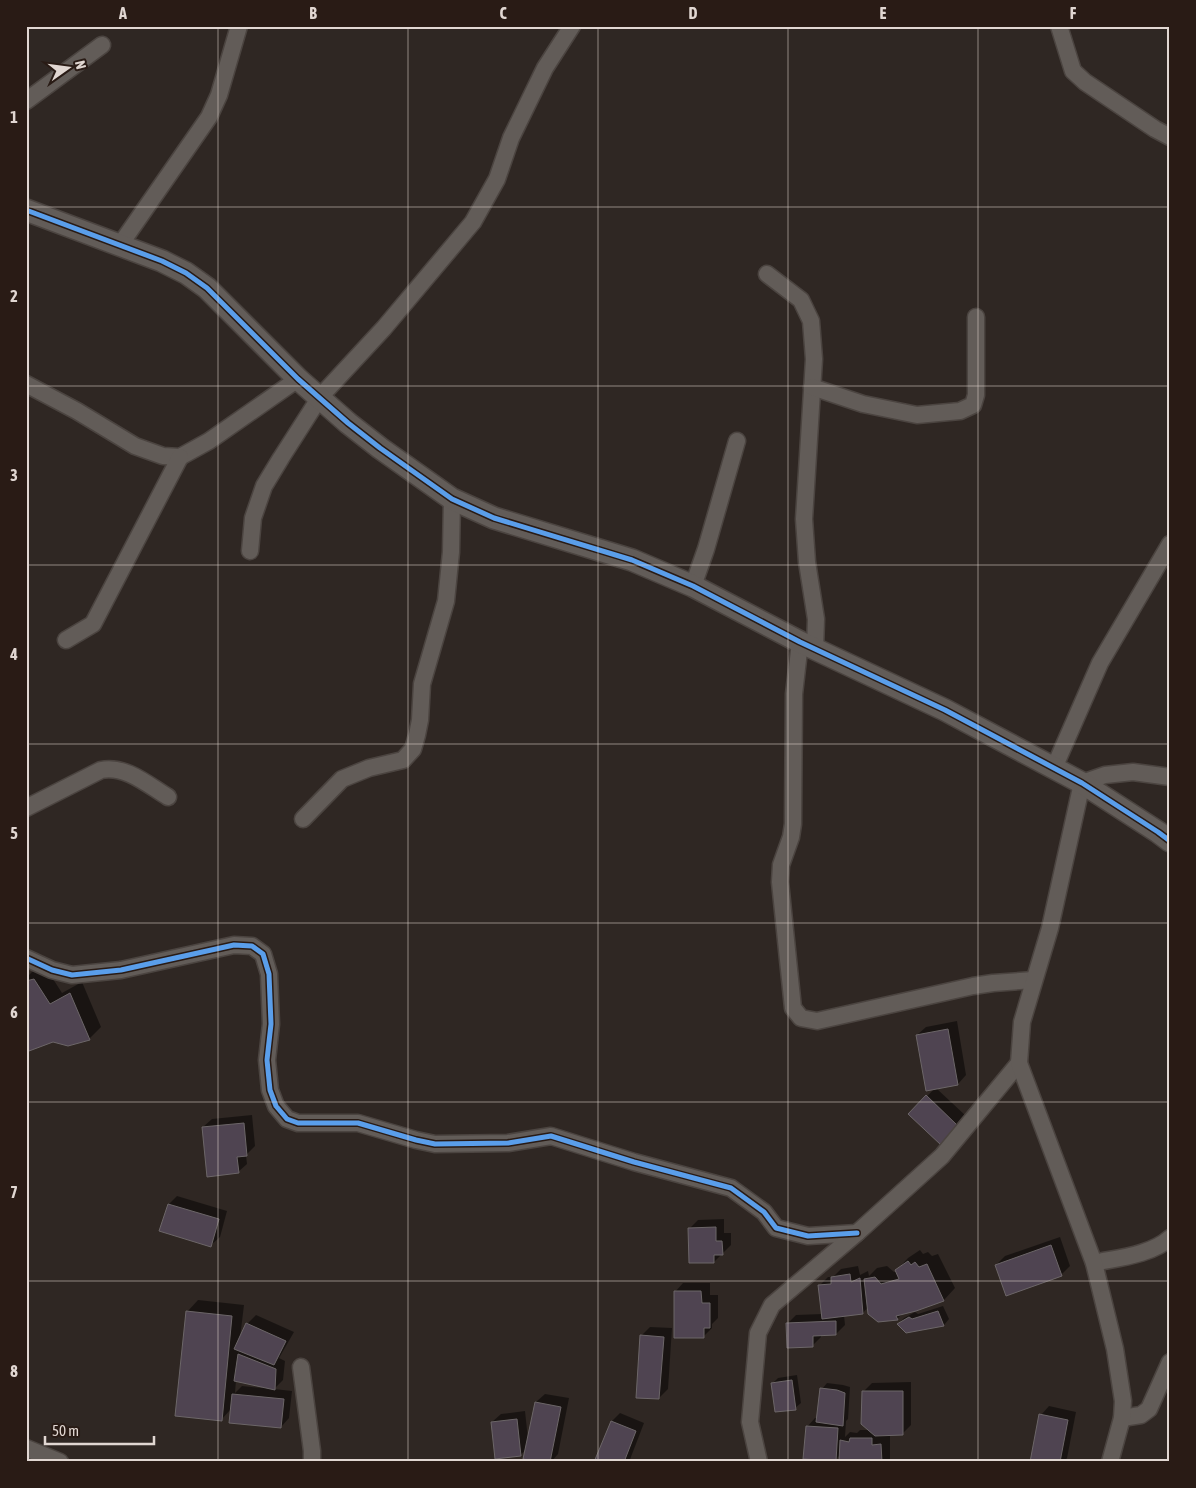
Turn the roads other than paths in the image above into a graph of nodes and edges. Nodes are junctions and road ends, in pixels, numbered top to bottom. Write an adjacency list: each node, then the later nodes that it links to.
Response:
1 (239, 26): 8 (street)
2 (572, 26): 14 (street)
3 (1059, 26): 6 (street)
4 (102, 45): 5 (street)
5 (26, 101)
6 (1170, 137)
7 (26, 210): 8 (street)
8 (120, 245): 11 (street)
9 (767, 274): 13 (street)
10 (976, 317): 13 (street)
11 (298, 379): 14 (street); 16 (street)
12 (26, 384): 16 (street)
13 (812, 387): 22 (street)
14 (320, 397): 17 (street); 19 (street)
15 (737, 441): 20 (street)
16 (180, 457): 21 (street)
17 (452, 499): 20 (street); 28 (street)
18 (1170, 544): 23 (street)
19 (250, 551)
20 (693, 586): 22 (street)
21 (66, 640)
22 (807, 645): 23 (street); 31 (street)
23 (1054, 768): 25 (street)
24 (1170, 777): 25 (street)
25 (1082, 783): 29 (street); 31 (street)
26 (168, 797): 27 (street)
27 (26, 808)
28 (303, 819)
29 (1170, 841)
30 (26, 958): 33 (street)
31 (1034, 980): 32 (street)
32 (1019, 1063): 33 (street); 35 (street)
33 (857, 1233): 42 (street)
34 (1170, 1238): 35 (street)
35 (1094, 1263): 38 (street)
36 (1170, 1362): 38 (street)
37 (301, 1367): 41 (street)
38 (1122, 1418): 43 (street)
39 (26, 1448): 40 (street)
40 (60, 1462)
41 (312, 1462)
42 (759, 1462)
43 (1110, 1462)

